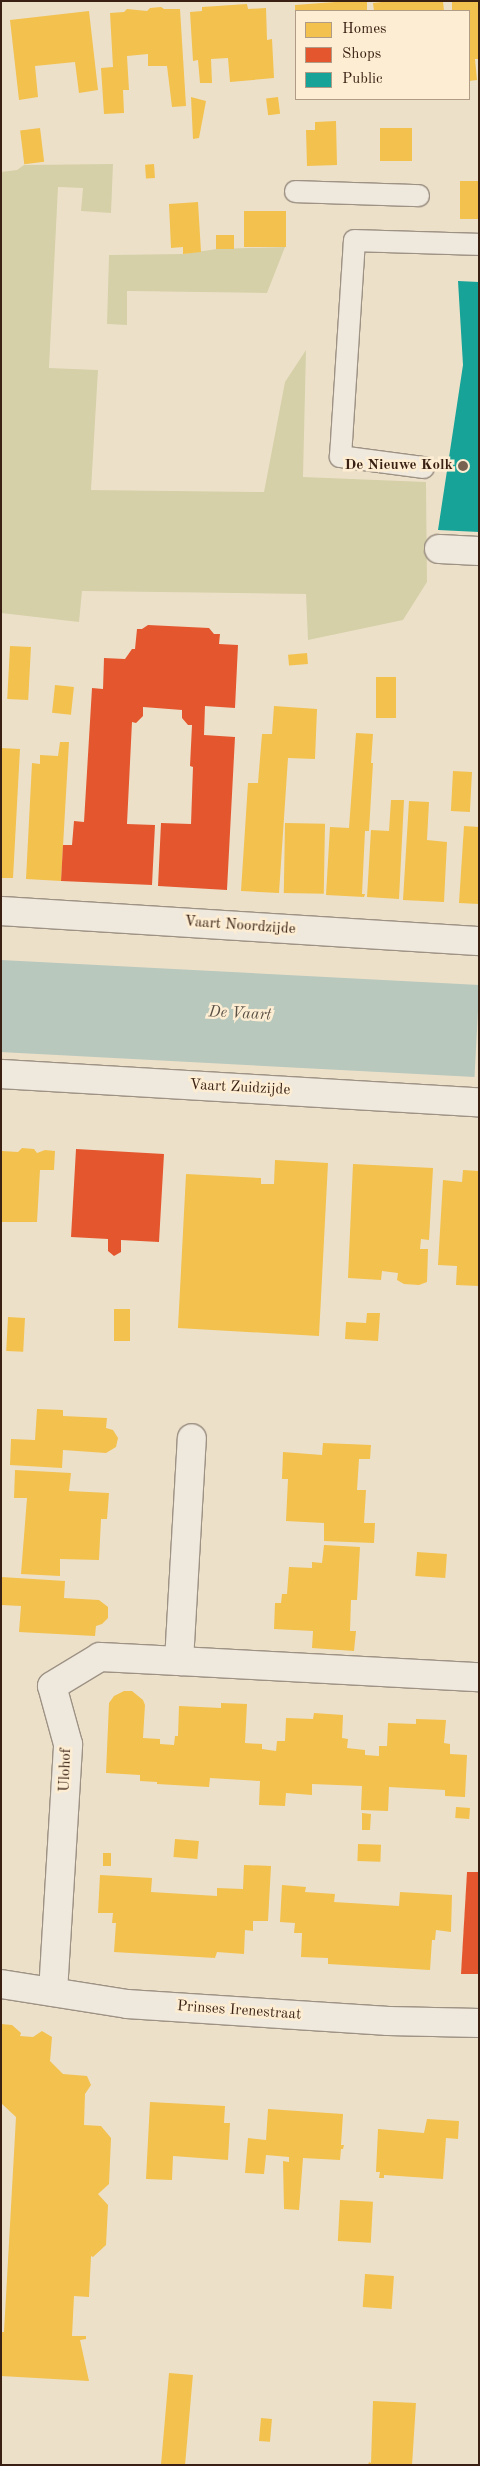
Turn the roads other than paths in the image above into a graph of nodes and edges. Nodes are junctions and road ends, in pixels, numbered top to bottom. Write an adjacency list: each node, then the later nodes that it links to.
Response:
1 (295, 191): 2 (lane)
2 (418, 195)
3 (479, 244): 4 (lane)
4 (423, 467)
5 (440, 550): 6 (street)
6 (479, 551)
7 (1, 911): 8 (street, Vaart Noordzijde)
8 (479, 941)
9 (1, 1074): 10 (street, Vaart Zuidzijde)
10 (479, 1102)
11 (192, 1438): 12 (street)
12 (179, 1661): 13 (street, Ulohof); 15 (street, Ulohof)
13 (479, 1677)
14 (1, 1984): 15 (street, Prinses Irenestraat)
15 (53, 1992): 16 (street, Prinses Irenestraat)
16 (479, 2023)

